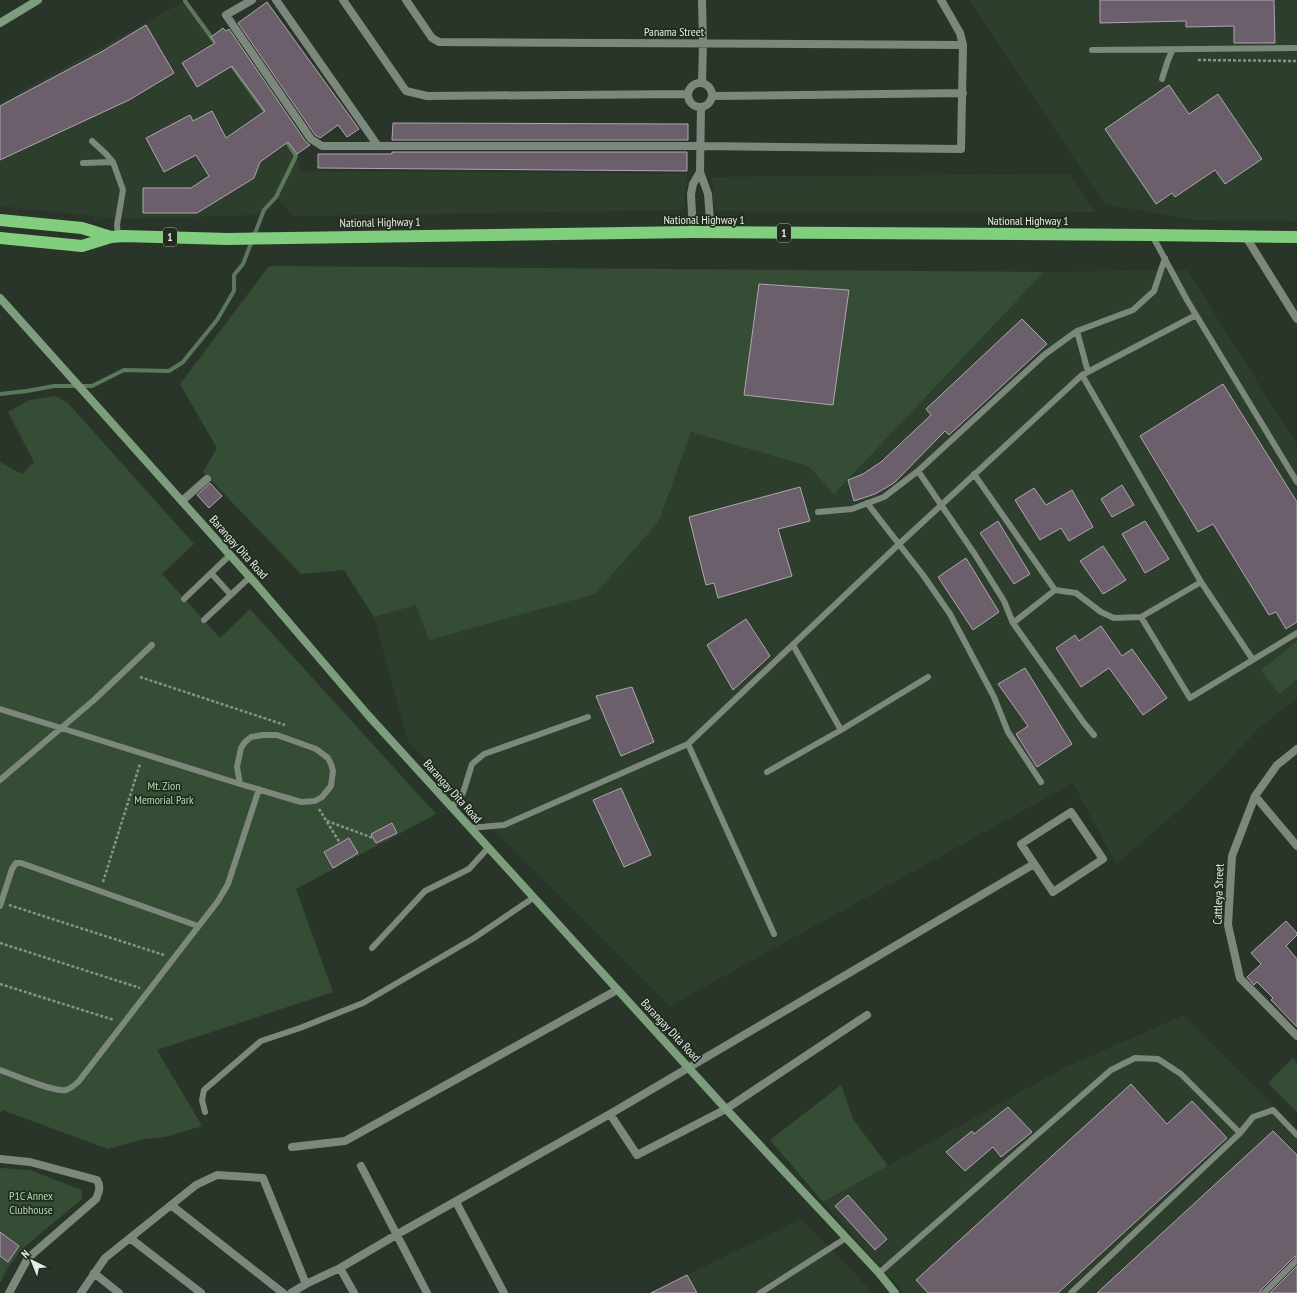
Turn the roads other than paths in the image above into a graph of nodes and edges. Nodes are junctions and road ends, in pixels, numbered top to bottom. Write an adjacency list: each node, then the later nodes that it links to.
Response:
1 (38, 0): 8 (street)
2 (252, 0): 21 (street)
3 (276, 0): 21 (street)
4 (343, 0): 16 (street)
5 (406, 0): 9 (street, Panama Street)
6 (702, 0): 9 (street)
7 (941, 0): 10 (street)
8 (0, 23)
9 (703, 43): 10 (street, Panama Street); 15 (street)
10 (963, 45): 17 (street)
11 (1297, 48): 12 (lane)
12 (1174, 49): 13 (lane); 14 (lane)
13 (1092, 50)
14 (1162, 79)
15 (702, 83): 16 (street); 18 (street)
16 (688, 94): 19 (street)
17 (963, 94): 18 (street); 22 (street)
18 (712, 96): 19 (street)
19 (701, 107): 22 (street)
20 (92, 141): 23 (lane)
21 (378, 146): 22 (street)
22 (700, 146): 25 (street)
23 (112, 162): 24 (lane); 30 (lane)
24 (83, 163)
25 (700, 172): 27 (street); 28 (street)
26 (0, 220): 30 (highway, National Highway 1 / 1)
27 (693, 232): 28 (highway, National Highway 1 / 1); 30 (highway, National Highway 1 / 1)
28 (711, 232): 29 (highway, National Highway 1 / 1)
29 (1152, 234): 31 (highway, National Highway 1 / 1); 34 (lane)
30 (114, 236): 33 (highway, National Highway 1 / 1)
31 (1246, 237): 32 (highway, National Highway 1 / 1); 37 (street)
32 (1297, 237)
33 (0, 238)
34 (1165, 258): 36 (lane); 38 (lane)
35 (0, 298): 44 (street, Barangay Dita Road)
36 (1196, 315): 39 (lane); 43 (lane)
37 (1297, 319)
38 (1077, 331): 39 (lane); 40 (lane)
39 (1085, 373): 41 (lane); 52 (lane)
40 (918, 471): 45 (lane); 46 (lane)
41 (974, 474): 46 (lane); 53 (lane)
42 (207, 479): 44 (street)
43 (1297, 482)
44 (182, 501): 49 (street, Barangay Dita Road)
45 (867, 503): 47 (lane); 48 (lane)
46 (941, 505): 48 (lane); 58 (lane)
47 (818, 512)
48 (898, 545): 61 (lane); 73 (lane)
49 (230, 555): 50 (lane); 51 (street, Barangay Dita Road)
50 (211, 573): 54 (lane); 55 (lane)
51 (250, 577): 54 (lane); 77 (street, Barangay Dita Road)
52 (1201, 582): 56 (lane); 62 (lane)
53 (1055, 590): 56 (lane); 58 (lane)
54 (231, 595): 57 (lane)
55 (184, 598)
56 (1141, 617): 62 (lane)
57 (204, 620)
58 (1013, 622): 68 (lane)
59 (1297, 633): 62 (lane)
60 (152, 645): 66 (lane)
61 (793, 645): 67 (lane); 69 (lane)
62 (1253, 660)
63 (928, 677): 67 (lane)
64 (0, 709): 66 (lane)
65 (588, 717): 77 (lane)
66 (61, 728): 72 (lane); 74 (lane)
67 (841, 730): 71 (lane)
68 (1094, 735)
69 (688, 744): 78 (lane); 85 (lane)
70 (1297, 749): 76 (street, Cattleya Street)
71 (767, 772)
72 (0, 780)
73 (1041, 782)
74 (240, 784): 75 (lane); 75 (lane)
75 (259, 790): 84 (lane)
76 (1255, 796): 79 (street); 89 (street, Cattleya Street)
77 (452, 807): 78 (street, Barangay Dita Road)
78 (470, 828): 80 (street, Barangay Dita Road)
79 (1297, 846)
80 (488, 848): 82 (street, Barangay Dita Road); 86 (lane)
81 (1034, 864): 81 (street); 90 (street)
82 (533, 898): 87 (street, Barangay Dita Road); 93 (lane)
83 (1, 904): 84 (lane)
84 (198, 926): 91 (lane)
85 (774, 934)
86 (372, 948)
87 (617, 990): 90 (street, Barangay Dita Road); 97 (street)
88 (867, 1015): 92 (street)
89 (1297, 1036)
90 (688, 1067): 92 (street, Barangay Dita Road); 94 (street)
91 (0, 1070)
92 (726, 1109): 94 (street); 104 (street, Barangay Dita Road)
93 (205, 1112)
94 (610, 1114): 100 (street)
95 (1240, 1133): 96 (lane); 108 (lane); 121 (lane)
96 (1297, 1135)
97 (292, 1148)
98 (0, 1159): 110 (street)
99 (361, 1166): 102 (street)
100 (456, 1202): 102 (street); 118 (street)
101 (171, 1205): 103 (street); 109 (street); 114 (street)
102 (396, 1234): 106 (street); 117 (street)
103 (130, 1238): 107 (street); 113 (street)
104 (846, 1238): 108 (street, Barangay Dita Road); 119 (lane)
105 (1297, 1260): 122 (lane)
106 (340, 1268): 109 (street); 116 (street)
107 (94, 1273): 111 (street); 112 (street)
108 (879, 1273): 120 (street, Barangay Dita Road)
109 (306, 1284): 115 (street)
110 (9, 1293)
111 (81, 1293)
112 (119, 1293)
113 (201, 1293)
114 (283, 1293)
115 (290, 1293)
116 (354, 1293)
117 (427, 1293)
118 (504, 1293)
119 (760, 1293)
120 (895, 1293)
121 (1071, 1293)
122 (1264, 1293)

